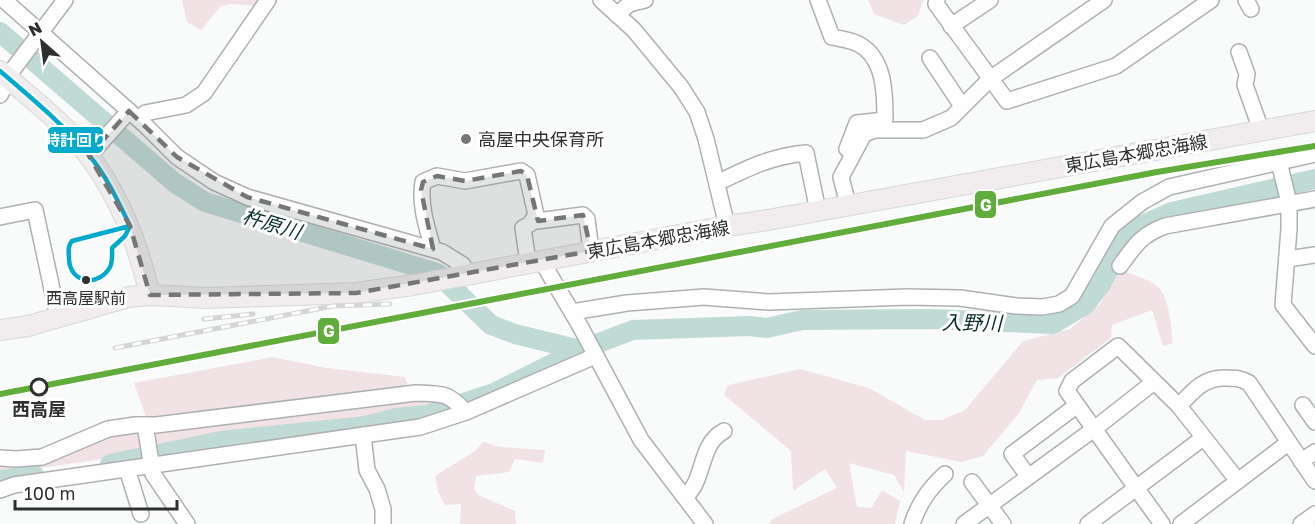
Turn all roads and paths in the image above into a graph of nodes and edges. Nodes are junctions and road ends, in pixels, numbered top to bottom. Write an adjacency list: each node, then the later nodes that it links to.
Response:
1 (4, 0): 13 (street)
2 (65, 0): 13 (street)
3 (268, 0): 19 (street)
4 (601, 0): 11 (street)
5 (645, 0): 11 (street)
6 (818, 0): 22 (street)
7 (938, 0): 12 (street)
8 (990, 0): 12 (street)
9 (1104, 0): 17 (street)
10 (1211, 0): 17 (street)
11 (617, 15): 26 (street)
12 (951, 26): 17 (street)
13 (39, 36): 16 (street); 19 (street)
14 (1239, 52): 21 (street)
15 (930, 58): 18 (street)
16 (6, 77): 24 (main road)
17 (990, 79): 18 (street)
18 (962, 106): 22 (street)
19 (132, 116): 24 (street); 34 (street)
20 (1315, 121): 21 (main road, 東広島本郷忠海線)
21 (1262, 130): 29 (main road, 東広島本郷忠海線)
22 (850, 151): 29 (street)
23 (1315, 154): 25 (street)
24 (89, 156): 41 (main road)
25 (1279, 162): 28 (street); 42 (street)
26 (717, 183): 30 (street); 33 (street)
27 (1315, 199): 28 (street)
28 (1289, 203): 37 (street); 39 (street)
29 (848, 205): 30 (main road, 東広島本郷忠海線)
30 (818, 211): 33 (main road, 東広島本郷忠海線)
31 (0, 217): 43 (street)
32 (533, 220): 34 (street); 35 (street); 38 (street)
33 (727, 226): 35 (main road, 東広島本郷忠海線)
34 (433, 249): 40 (street)
35 (591, 251): 38 (main road, 東広島本郷忠海線)
36 (1315, 255): 37 (street)
37 (1287, 259): 45 (street)
38 (535, 261): 40 (main road, 東広島本郷忠海線); 42 (street)
39 (1120, 266)
40 (466, 274): 41 (main road, 東広島本郷忠海線)
41 (150, 295): 43 (main road, 東広島本郷忠海線)
42 (572, 312): 46 (street)
43 (58, 317): 44 (main road, 東広島本郷忠海線)
44 (0, 330)
45 (1315, 346)
46 (595, 356): 51 (street); 71 (street)
47 (1154, 382): 49 (street); 50 (street); 54 (street)
48 (1303, 405): 52 (street)
49 (1076, 406): 54 (street); 65 (street)
50 (1179, 406): 57 (street); 58 (street)
51 (465, 411): 53 (street); 56 (street)
52 (1315, 422)
53 (146, 429): 60 (street); 62 (street)
54 (1094, 429): 65 (street); 69 (street)
55 (724, 431): 71 (street)
56 (363, 435): 62 (street); 76 (street)
57 (1203, 438): 66 (street); 69 (street)
58 (1288, 443): 61 (street); 66 (street)
59 (1315, 452): 61 (street)
60 (0, 458)
61 (1301, 461): 67 (street)
62 (151, 463): 63 (street); 75 (street)
63 (128, 469): 70 (street); 73 (street)
64 (945, 474): 78 (street)
65 (1028, 476): 72 (street)
66 (1238, 481): 83 (street)
67 (1315, 481)
68 (972, 482): 72 (street)
69 (1135, 489): 81 (street); 82 (street)
70 (0, 490)
71 (686, 497): 77 (street)
72 (989, 506): 79 (street); 80 (street)
73 (141, 514)
74 (1315, 514): 84 (street)
75 (187, 524)
76 (382, 524)
77 (705, 524)
78 (912, 524)
79 (964, 524)
80 (1003, 524)
81 (1088, 524)
82 (1162, 524)
83 (1181, 524)
84 (1301, 524)

